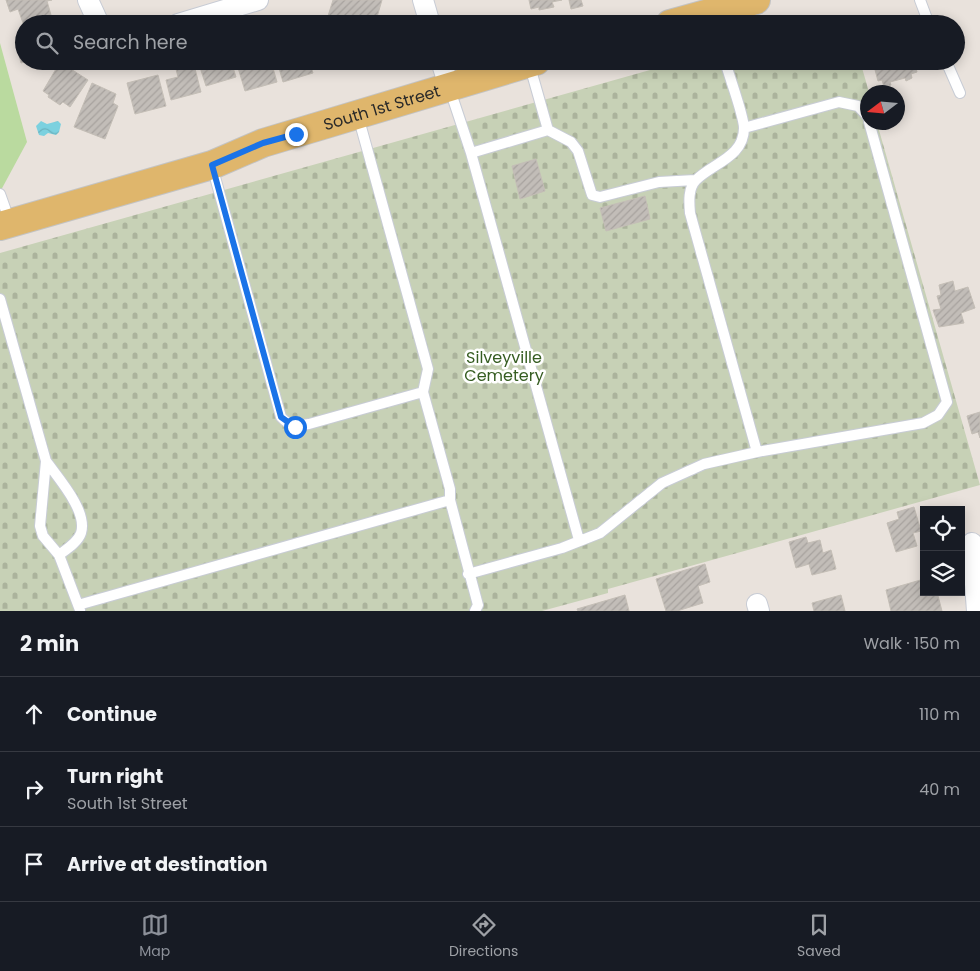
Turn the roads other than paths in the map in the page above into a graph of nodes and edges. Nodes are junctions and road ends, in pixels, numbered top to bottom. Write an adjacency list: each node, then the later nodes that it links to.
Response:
1 (88, 0): 6 (street)
2 (258, 0): 7 (street)
3 (423, 0): 8 (street)
4 (756, 0): 9 (main road)
5 (920, 0): 10 (lane)
6 (95, 15)
7 (208, 15)
8 (427, 15)
9 (719, 15)
10 (926, 15)
11 (474, 70): 15 (main road, South 1st Street)
12 (534, 70): 20 (lane)
13 (728, 70): 19 (lane)
14 (950, 70): 16 (lane)
15 (445, 74): 18 (main road, South 1st Street); 22 (lane)
16 (960, 93)
17 (860, 108): 19 (lane)
18 (358, 115): 23 (main road, South 1st Street); 28 (lane)
19 (744, 128): 24 (lane)
20 (548, 130): 22 (lane); 24 (lane)
21 (871, 130): 29 (lane)
22 (470, 153): 32 (lane)
23 (212, 165): 26 (main road, South 1st Street); 28 (lane)
24 (695, 180): 29 (lane)
25 (0, 194): 26 (lane)
26 (5, 224)
27 (0, 299): 30 (lane)
28 (423, 392): 31 (lane)
29 (757, 452): 32 (lane)
30 (46, 462): 34 (lane); 34 (lane)
31 (450, 500): 35 (lane); 36 (lane)
32 (579, 540): 35 (lane)
33 (972, 543): 38 (street)
34 (59, 555): 36 (lane)
35 (468, 574): 37 (lane)
36 (79, 608)
37 (475, 611)
38 (977, 611)

